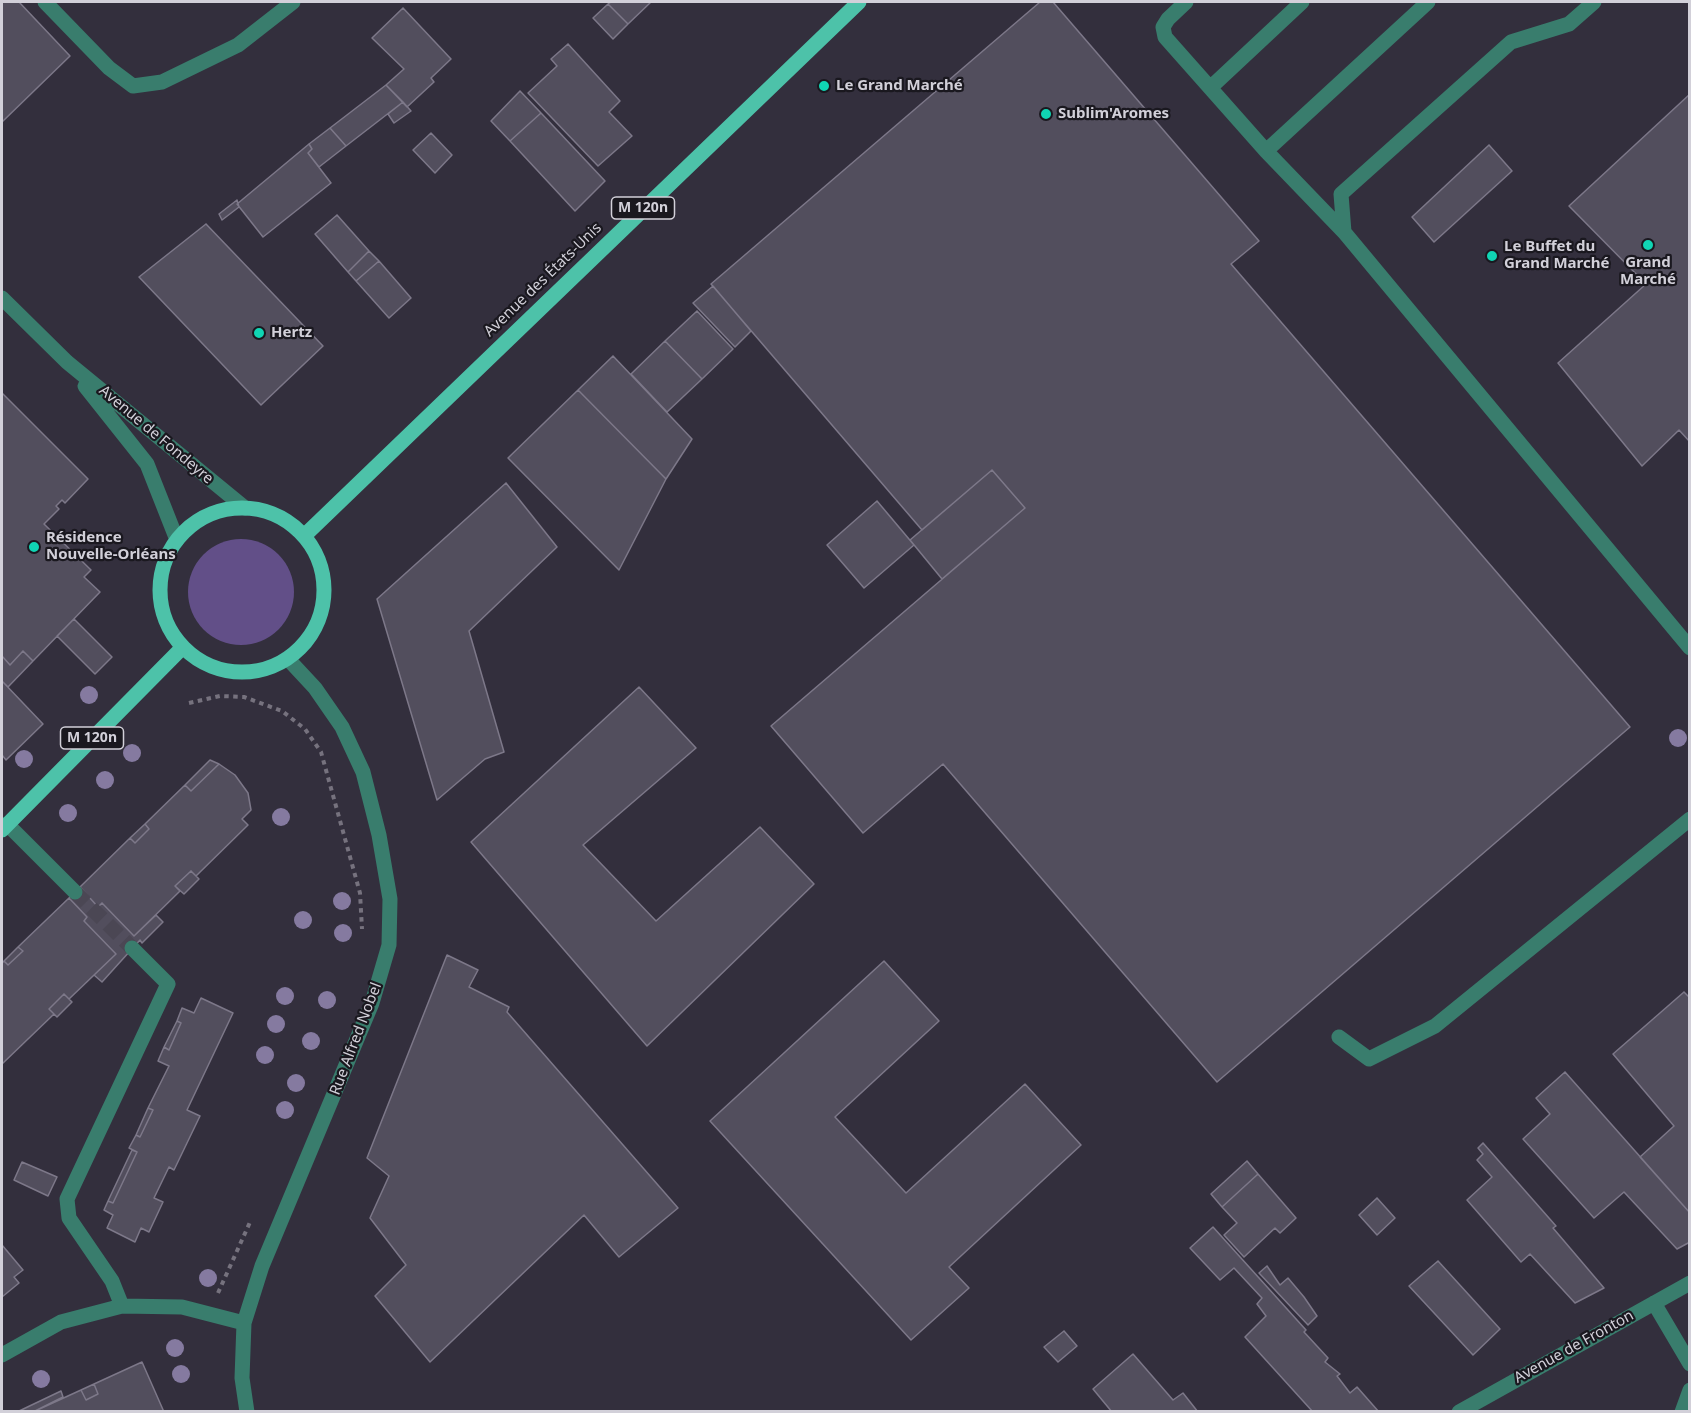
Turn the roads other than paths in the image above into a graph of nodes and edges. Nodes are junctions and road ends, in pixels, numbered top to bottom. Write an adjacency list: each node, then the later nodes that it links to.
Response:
1 (45, 2): 2 (street)
2 (293, 2)
3 (859, 2): 14 (main road, Avenue des États-Unis / M 120n)
4 (1186, 2): 8 (street)
5 (1302, 2): 8 (street)
6 (1428, 2): 9 (street)
7 (1594, 2): 10 (street)
8 (1210, 88): 9 (street)
9 (1266, 151): 10 (street)
10 (1344, 232): 17 (street)
11 (2, 298): 12 (street, Avenue de Fondeyre)
12 (67, 362): 13 (street, Avenue de Fondeyre); 15 (street, Avenue de Fondeyre)
13 (245, 508): 14 (main road); 15 (main road)
14 (304, 536): 18 (main road)
15 (177, 540): 16 (main road)
16 (183, 647): 18 (main road); 20 (main road, M 120n)
17 (1689, 648)
18 (288, 659): 27 (street, Rue Alfred Nobel)
19 (1689, 819): 23 (street)
20 (4, 827): 21 (street)
21 (75, 892)
22 (132, 948): 26 (street)
23 (1338, 1037)
24 (1689, 1283): 25 (street, Avenue de Fronton)
25 (1654, 1303): 29 (street); 32 (street, Avenue de Fronton)
26 (122, 1306): 27 (street); 28 (street)
27 (244, 1323): 31 (street, Rue Alfred Nobel)
28 (2, 1355)
29 (1689, 1364)
30 (1689, 1390): 33 (street)
31 (247, 1412)
32 (1459, 1412)
33 (1682, 1412)

